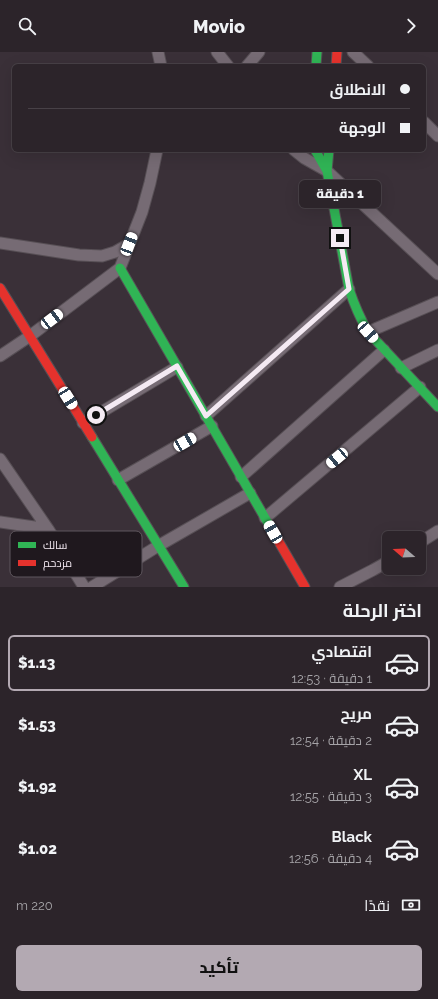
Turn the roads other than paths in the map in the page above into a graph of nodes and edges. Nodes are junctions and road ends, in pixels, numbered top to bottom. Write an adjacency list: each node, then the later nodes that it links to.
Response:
1 (217, 52): 6 (street)
2 (259, 52): 7 (street)
3 (317, 52): 8 (street)
4 (337, 52): 9 (street)
5 (354, 52): 10 (street)
6 (226, 64)
7 (249, 64)
8 (316, 64)
9 (336, 64)
10 (366, 64)
11 (426, 124): 12 (street)
12 (438, 136)
13 (157, 152): 19 (street)
14 (296, 152): 17 (street)
15 (316, 152): 17 (street)
16 (329, 152): 17 (street)
17 (327, 171): 21 (street); 23 (street)
18 (0, 243): 19 (street)
19 (129, 244): 20 (street)
20 (120, 268): 26 (street); 30 (street)
21 (438, 274)
22 (0, 288): 26 (street)
23 (349, 289): 25 (street); 34 (street)
24 (438, 302): 25 (street)
25 (368, 332): 27 (street)
26 (30, 336): 29 (street); 35 (street)
27 (384, 350): 31 (street); 38 (street)
28 (438, 350): 31 (street)
29 (0, 356)
30 (177, 366): 34 (street); 35 (street)
31 (401, 368): 32 (street)
32 (420, 387): 33 (street); 41 (street)
33 (438, 407)
34 (206, 416): 36 (street)
35 (83, 423): 39 (street)
36 (212, 426): 38 (street); 39 (street)
37 (0, 459): 43 (street)
38 (241, 477): 40 (street)
39 (118, 480): 46 (street)
40 (250, 493): 41 (street); 46 (street)
41 (265, 518): 54 (street)
42 (0, 522): 43 (street)
43 (48, 529)
44 (438, 531): 45 (street)
45 (426, 539)
46 (158, 546): 47 (street); 53 (street)
47 (142, 556)
48 (382, 565): 55 (street)
49 (78, 577): 51 (street)
50 (108, 577): 52 (street)
51 (84, 587)
52 (92, 587)
53 (184, 587)
54 (305, 587)
55 (340, 587)

